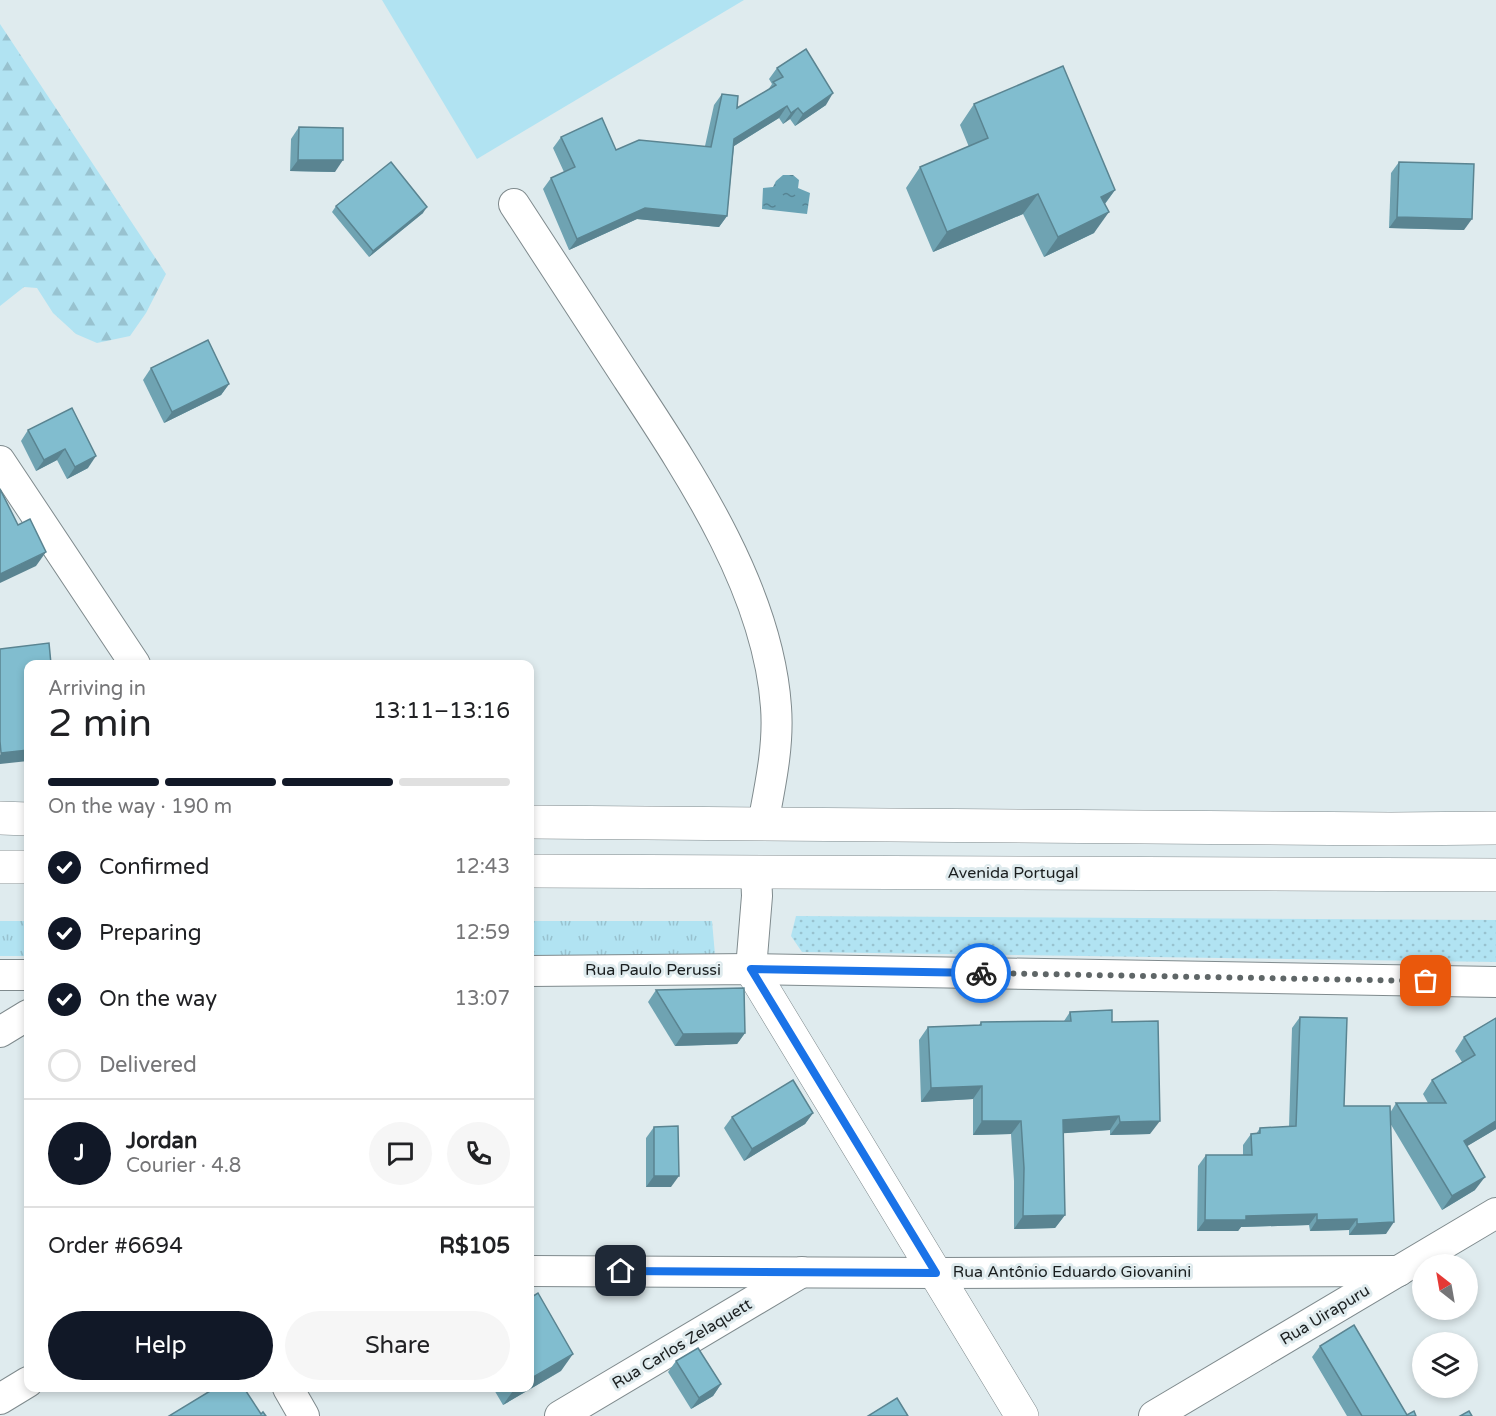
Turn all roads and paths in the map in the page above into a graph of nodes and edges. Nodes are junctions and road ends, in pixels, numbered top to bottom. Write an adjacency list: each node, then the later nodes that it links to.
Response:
1 (514, 204): 7 (street)
2 (0, 461): 3 (street)
3 (132, 660)
4 (0, 818): 5 (main road)
5 (24, 819)
6 (534, 822): 7 (main road)
7 (763, 824): 8 (main road)
8 (1281, 828): 10 (main road); 15 (main road)
9 (1496, 828): 10 (main road)
10 (1391, 829): 16 (main road)
11 (0, 867): 12 (main road)
12 (24, 867)
13 (534, 871): 14 (main road, Avenida Portugal)
14 (756, 872): 15 (main road, Avenida Portugal); 18 (street)
15 (1280, 874): 16 (main road, Avenida Portugal)
16 (1389, 874): 17 (main road, Avenida Portugal)
17 (1496, 875)
18 (751, 969): 19 (street, Rua Paulo Perussi); 22 (street, Rua Paulo Perussi); 29 (main road)
19 (534, 971)
20 (0, 975): 21 (street)
21 (24, 975)
22 (1496, 982)
23 (24, 1017): 24 (street)
24 (0, 1032)
25 (1496, 1213): 28 (street, Rua Uirapuru)
26 (534, 1271): 27 (street, Rua Antônio Eduardo Giovanini)
27 (804, 1271): 29 (street, Rua Antônio Eduardo Giovanini); 34 (street, Rua Carlos Zelaquett)
28 (1399, 1271): 29 (street, Rua Antônio Eduardo Giovanini); 36 (street, Rua Uirapuru)
29 (936, 1273): 35 (main road)
30 (24, 1384): 32 (street)
31 (290, 1392): 33 (street)
32 (0, 1399)
33 (304, 1416)
34 (560, 1416)
35 (1022, 1416)
36 (1154, 1416)

